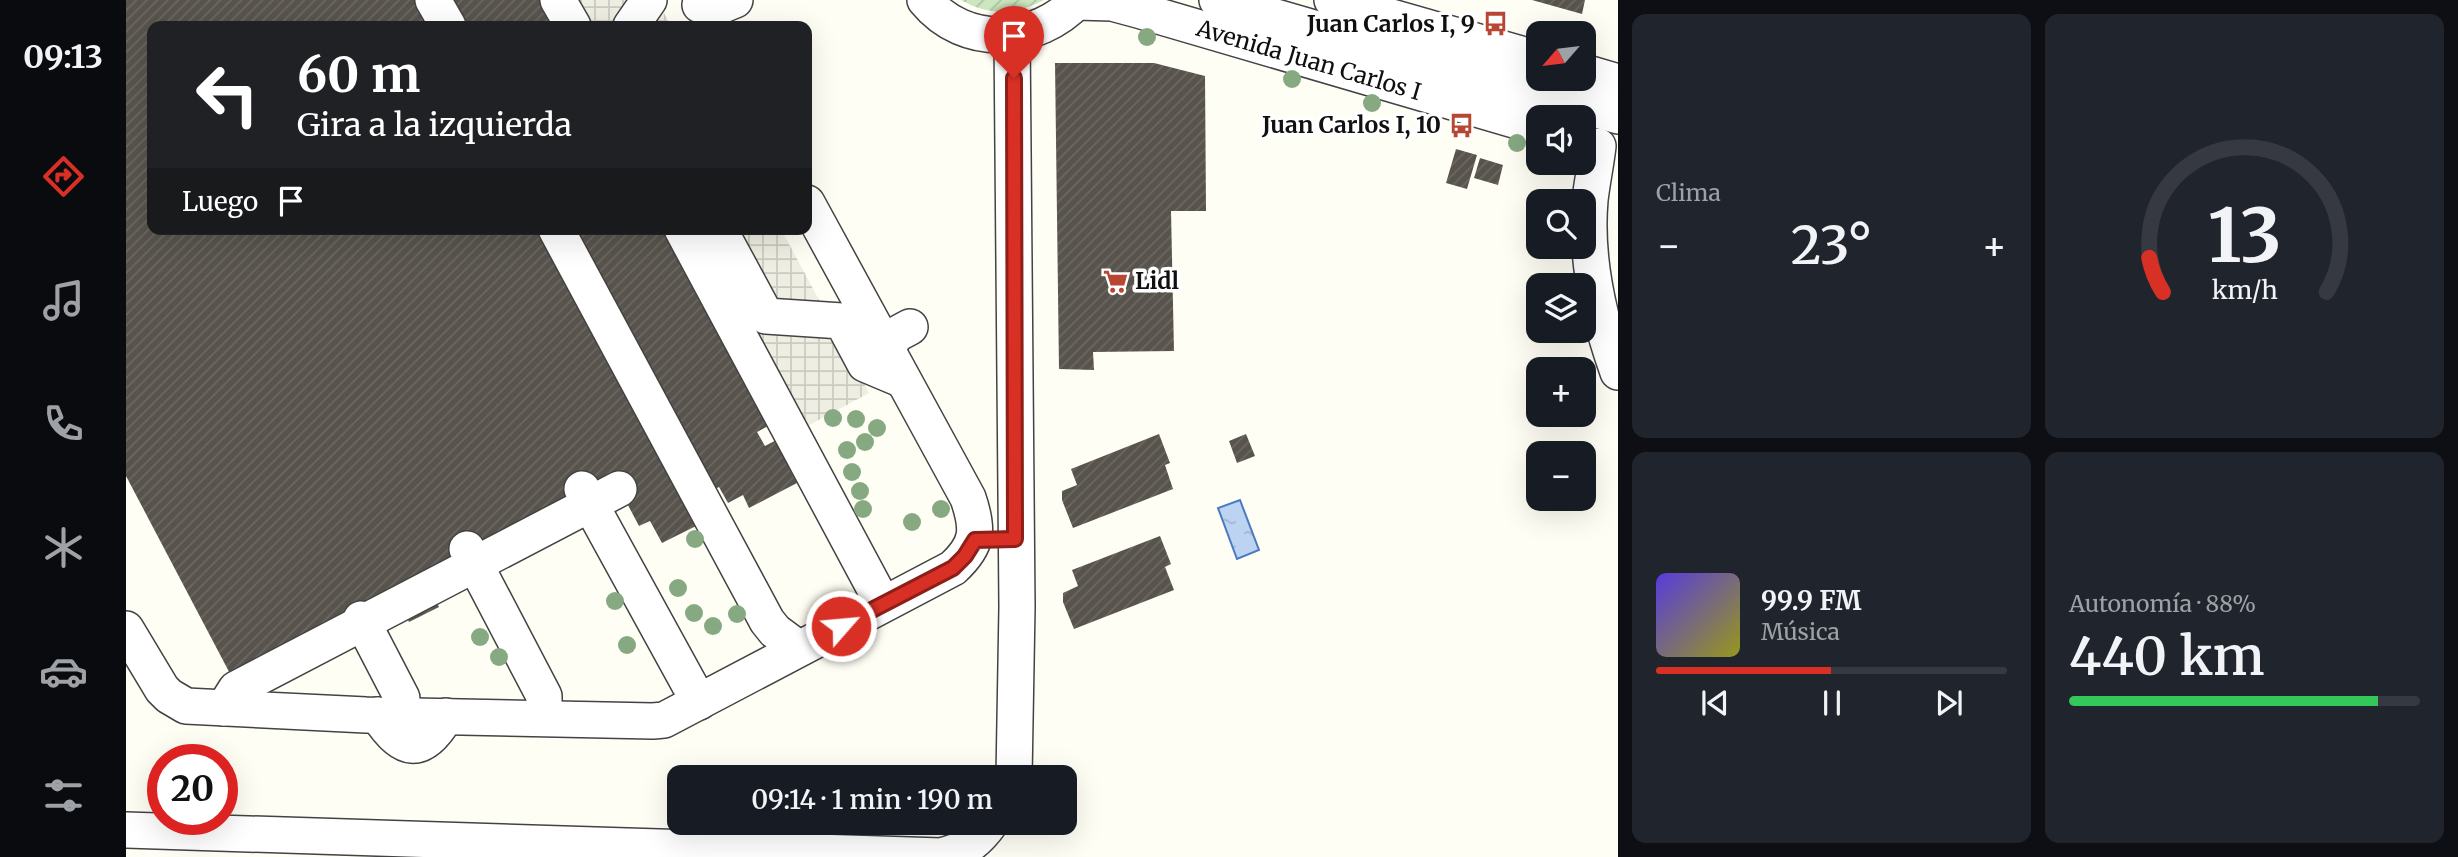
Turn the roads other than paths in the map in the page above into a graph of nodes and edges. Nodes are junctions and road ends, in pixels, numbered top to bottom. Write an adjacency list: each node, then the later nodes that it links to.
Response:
1 (433, 0): 10 (street)
2 (558, 0): 11 (street)
3 (649, 0): 12 (street)
4 (735, 0): 9 (street)
5 (925, 0): 13 (street)
6 (1217, 0): 15 (street, Avenida Juan Carlos I)
7 (1332, 0): 14 (street)
8 (1077, 1): 13 (street); 16 (street, Avenida Juan Carlos I)
9 (703, 11)
10 (445, 21)
11 (570, 21)
12 (634, 21)
13 (1012, 35): 26 (street)
14 (1526, 56)
15 (1618, 116)
16 (1526, 123)
17 (1600, 146): 22 (street)
18 (812, 210): 23 (street)
19 (559, 235): 32 (street)
20 (685, 235): 29 (street)
21 (722, 235): 23 (street)
22 (1618, 372)
23 (903, 380): 27 (street)
24 (582, 489): 33 (street)
25 (619, 489): 34 (street)
26 (1015, 539): 27 (street); 37 (street)
27 (975, 540): 29 (street)
28 (467, 549): 36 (street)
29 (883, 604): 32 (street)
30 (361, 619): 35 (street)
31 (126, 629): 34 (street)
32 (798, 648): 33 (street)
33 (699, 702): 36 (street)
34 (224, 708): 35 (street)
35 (389, 715): 36 (street)
36 (537, 718)
37 (1014, 765)
38 (126, 830): 39 (street)
39 (982, 835)

